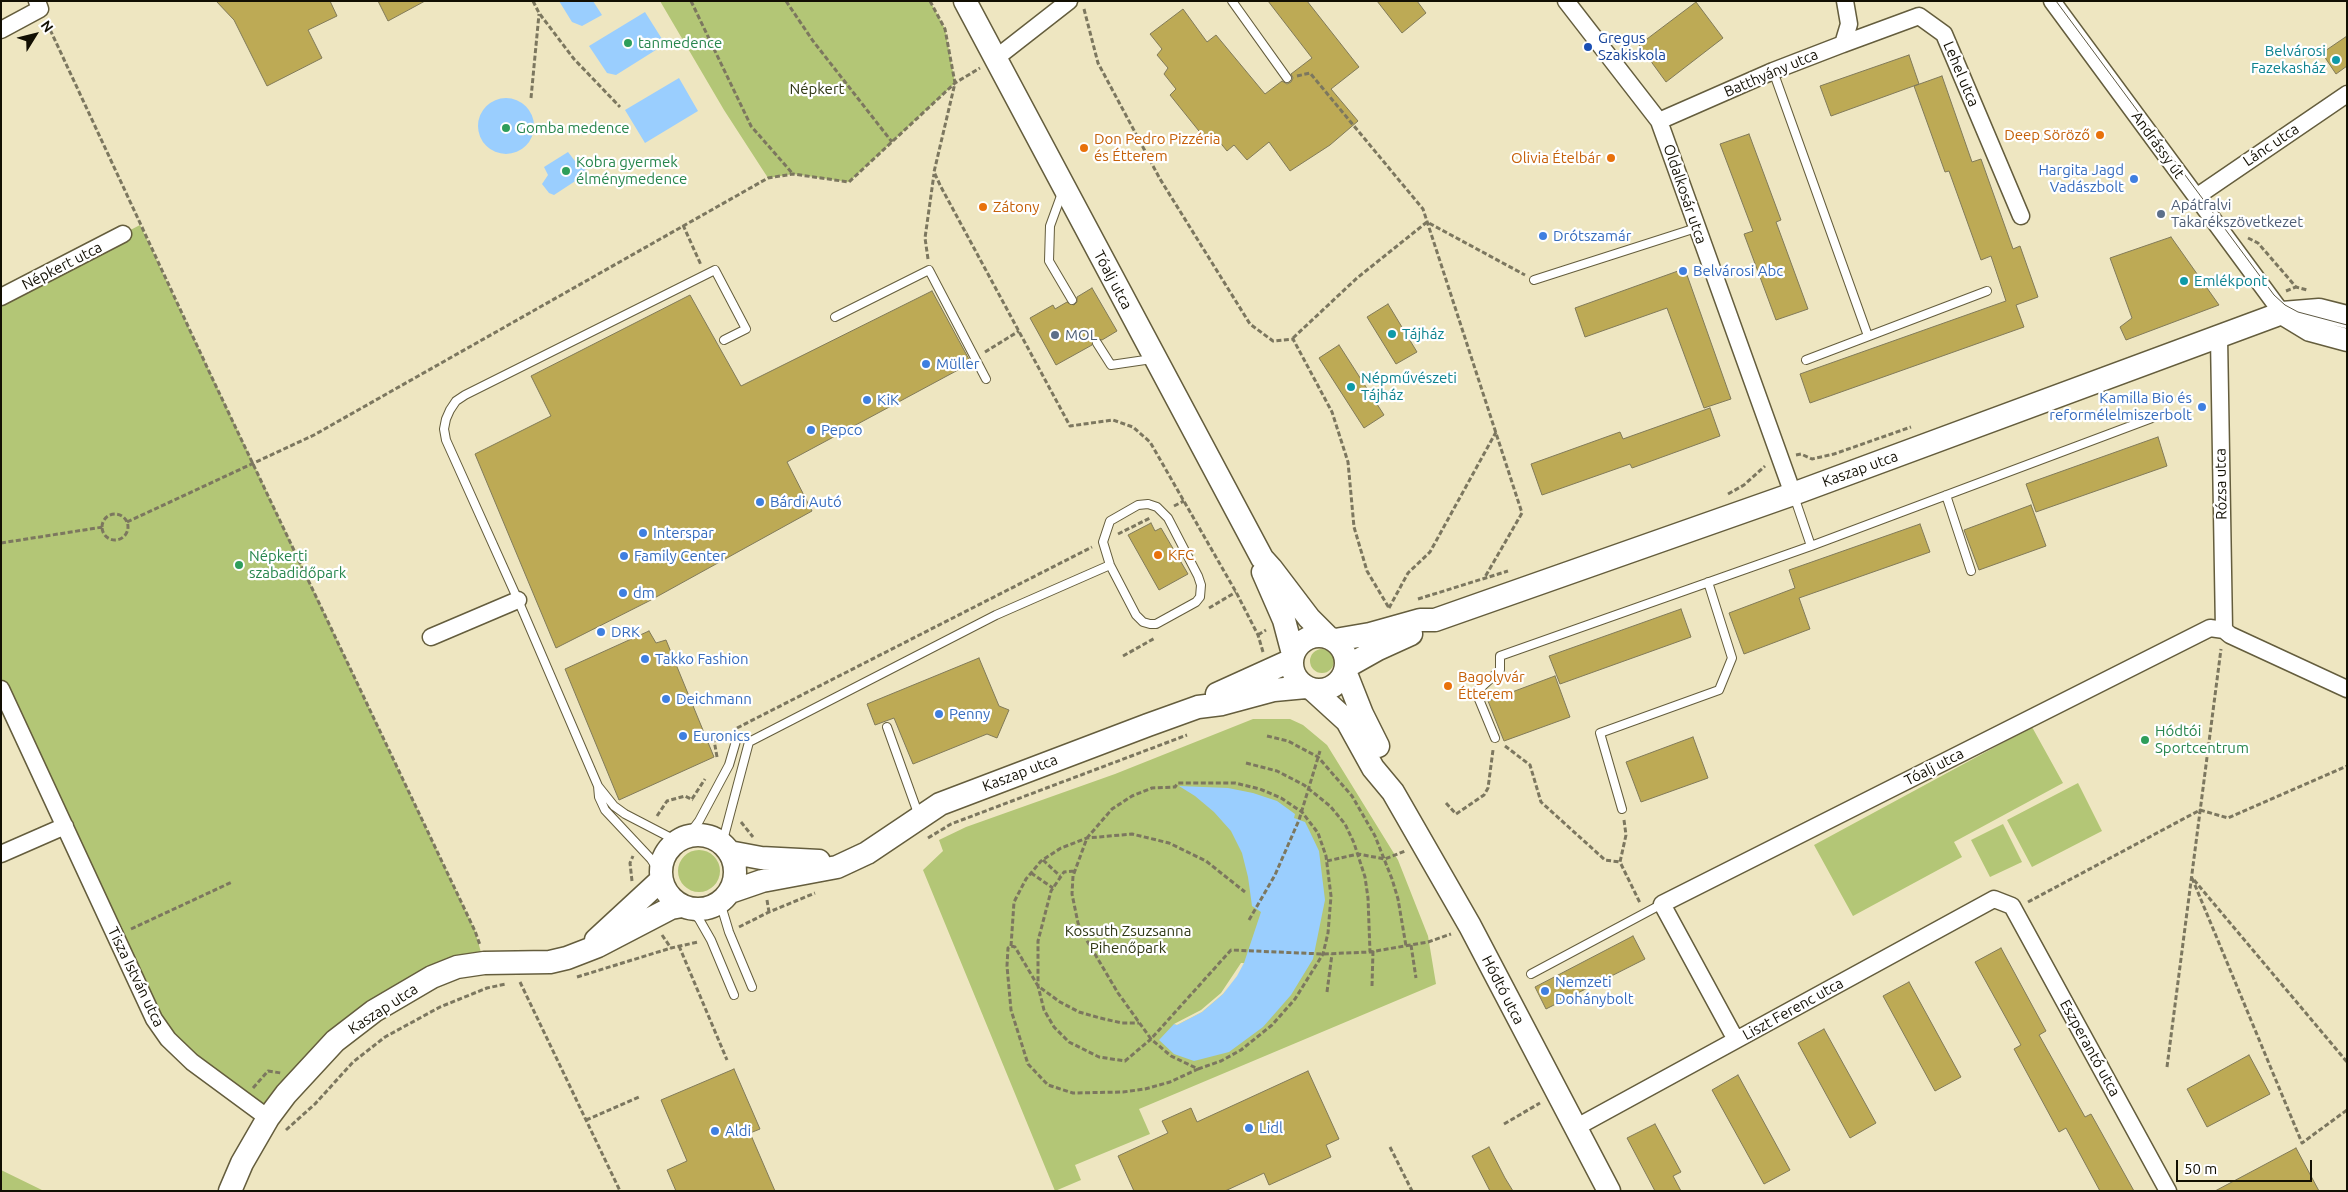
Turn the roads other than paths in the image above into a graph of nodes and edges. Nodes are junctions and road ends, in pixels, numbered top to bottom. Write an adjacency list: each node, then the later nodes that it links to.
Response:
1 (965, 1): 10 (street, Tóalj utca)
2 (1069, 1): 10 (street)
3 (1232, 1): 12 (lane)
4 (1566, 1): 14 (street, Oldalkosár utca)
5 (1845, 1): 9 (street)
6 (2052, 1): 16 (street, Andrássy út)
7 (39, 5): 8 (street)
8 (1, 30)
9 (1843, 44): 11 (street, Batthyány utca); 17 (street, Lehel utca)
10 (996, 58): 15 (street, Tóalj utca)
11 (1773, 71): 14 (street, Batthyány utca); 27 (lane)
12 (1287, 78)
13 (2347, 94): 16 (street, Lánc utca)
14 (1659, 121): 18 (street, Oldalkosár utca)
15 (1064, 188): 23 (lane); 32 (street, Tóalj utca)
16 (2196, 197): 24 (street, Andrássy út)
17 (2021, 216)
18 (1696, 228): 20 (lane); 36 (street, Oldalkosár utca)
19 (123, 234): 22 (street, Népkert utca)
20 (1534, 280)
21 (1987, 291): 27 (lane)
22 (1, 297)
23 (1072, 300)
24 (2282, 313): 26 (street); 28 (street, Kaszap utca); 30 (street, Andrássy út)
25 (835, 317): 34 (lane)
26 (2347, 317)
27 (1868, 336): 33 (lane)
28 (2219, 337): 36 (street, Kaszap utca); 45 (street, Rózsa utca)
29 (724, 340): 43 (lane)
30 (2347, 340)
31 (1097, 343): 32 (lane)
32 (1156, 358): 39 (street, Tóalj utca)
33 (1806, 360)
34 (986, 379)
35 (2152, 418): 37 (lane)
36 (1793, 494): 38 (lane); 44 (street, Kaszap utca)
37 (1946, 495): 38 (lane); 41 (lane)
38 (1811, 546): 42 (lane)
39 (1262, 558): 47 (street, Tóalj utca); 48 (street, Tóalj utca)
40 (1110, 565): 40 (lane); 63 (lane)
41 (1972, 571)
42 (1708, 582): 55 (lane); 59 (lane)
43 (518, 600): 46 (street); 57 (lane)
44 (1435, 620): 47 (street, Kaszap utca); 49 (street, Kaszap utca)
45 (2224, 630): 52 (street); 68 (street, Tóalj utca)
46 (431, 637)
47 (1331, 638): 48 (street); 49 (street)
48 (1292, 657): 50 (street); 53 (street, Kaszap utca)
49 (1346, 669): 50 (street); 58 (street, Hódtó utca)
50 (1310, 688): 53 (street, Kaszap utca); 58 (street, Hódtó utca)
51 (1, 689): 61 (street, Tisza István utca)
52 (2347, 689)
53 (1198, 707): 60 (street, Kaszap utca)
54 (887, 727): 60 (lane)
55 (1495, 738)
56 (736, 741): 62 (lane)
57 (598, 786): 62 (lane); 66 (lane)
58 (1393, 792): 77 (street, Hódtó utca)
59 (1622, 809)
60 (919, 818): 65 (street, Kaszap utca)
61 (65, 826): 64 (street); 76 (street, Tisza István utca)
62 (682, 839): 63 (street); 66 (street)
63 (725, 848): 65 (street, Kaszap utca); 67 (street)
64 (1, 854)
65 (852, 860): 67 (street, Kaszap utca)
66 (661, 876): 69 (street); 71 (street, Kaszap utca)
67 (725, 897): 69 (street); 73 (lane)
68 (1662, 904): 72 (lane); 75 (street)
69 (685, 907): 71 (street, Kaszap utca); 74 (lane)
70 (2013, 908): 75 (street, Liszt Ferenc utca); 80 (street, Eszperantó utca)
71 (582, 953): 76 (street, Kaszap utca)
72 (1531, 974)
73 (752, 988)
74 (734, 995)
75 (1736, 1040): 77 (street, Liszt Ferenc utca)
76 (268, 1118): 78 (street, Kaszap utca)
77 (1575, 1128): 79 (street, Hódtó utca)
78 (230, 1191)
79 (1609, 1191)
80 (2168, 1191)

